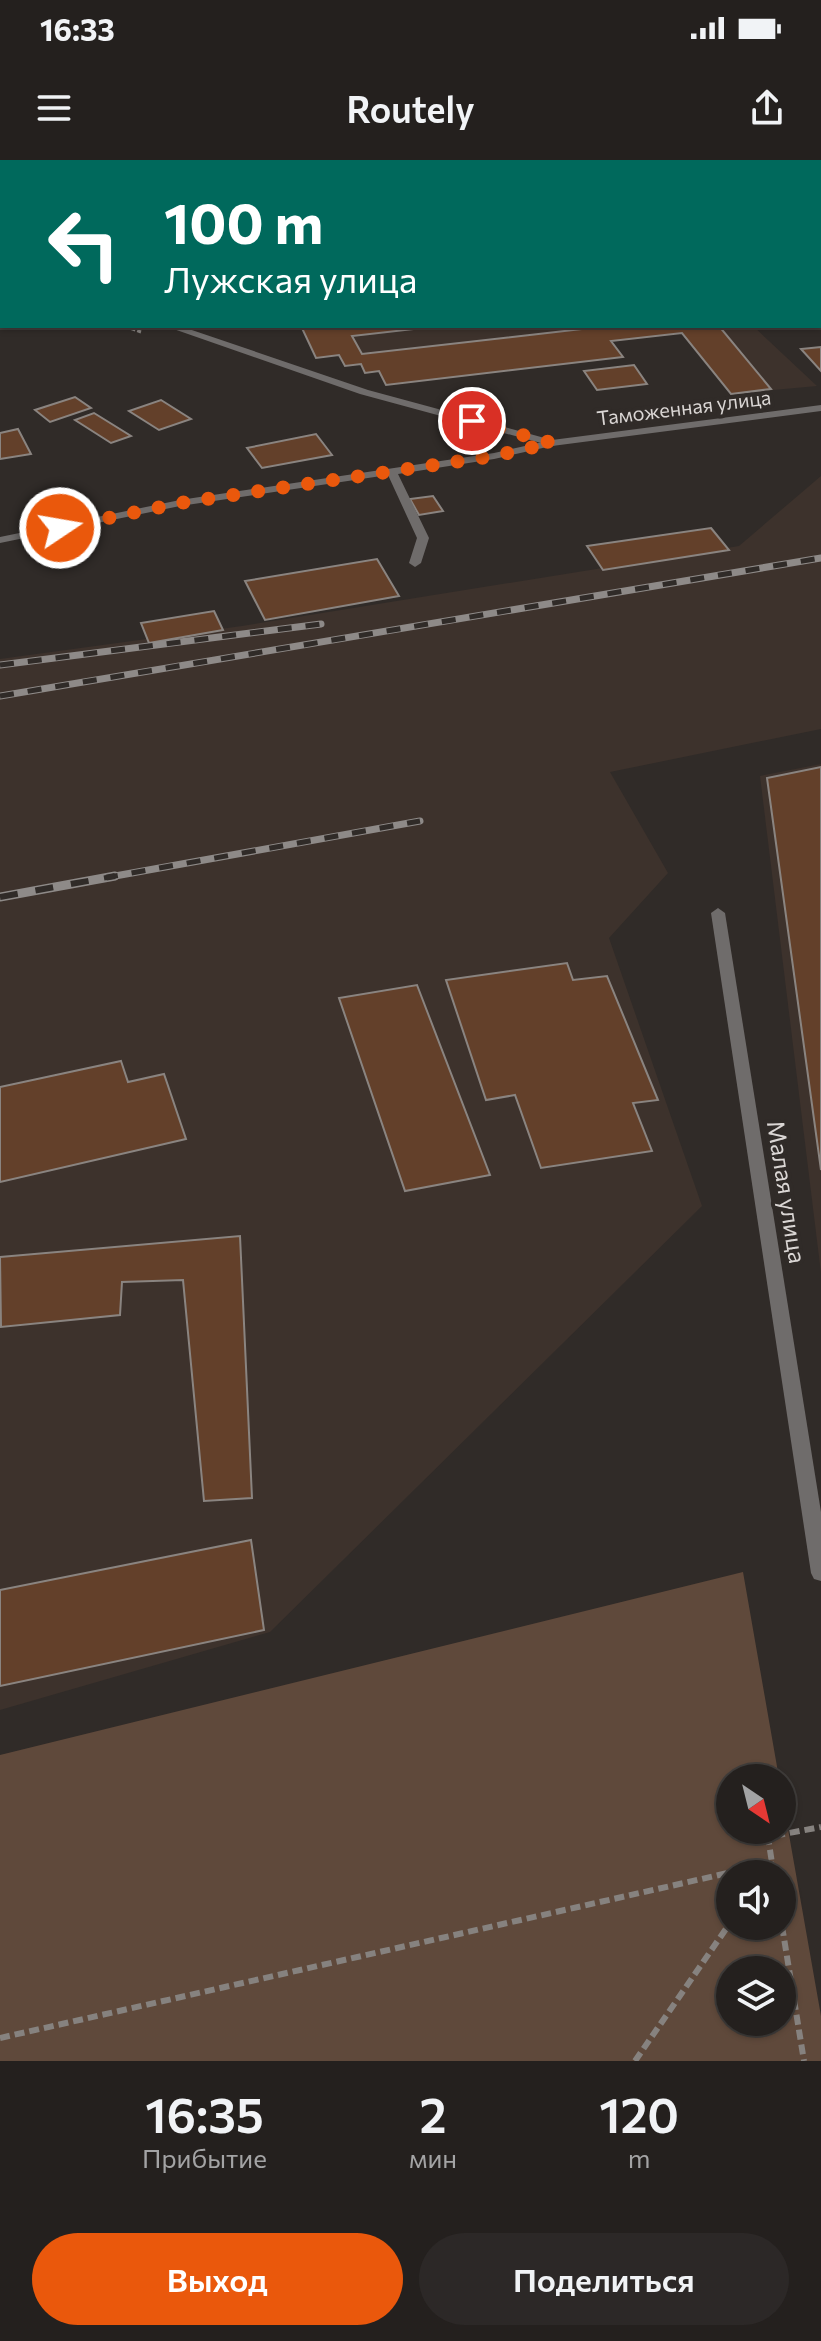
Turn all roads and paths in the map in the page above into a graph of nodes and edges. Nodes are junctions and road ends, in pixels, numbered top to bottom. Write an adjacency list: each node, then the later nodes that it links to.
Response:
1 (176, 328): 3 (street)
2 (821, 408): 3 (street, Таможенная улица)
3 (552, 443): 4 (street, Таможенная улица)
4 (392, 472): 5 (street, Таможенная улица); 6 (street)
5 (0, 540)
6 (415, 563)
7 (718, 913): 8 (street, Малая улица)
8 (821, 1573)
9 (821, 1827): 10 (path)
10 (772, 1860)
11 (716, 1876): 14 (path)
12 (718, 1940): 15 (path)
13 (784, 1940): 16 (path)
14 (0, 2038)
15 (635, 2061)
16 (804, 2061)

